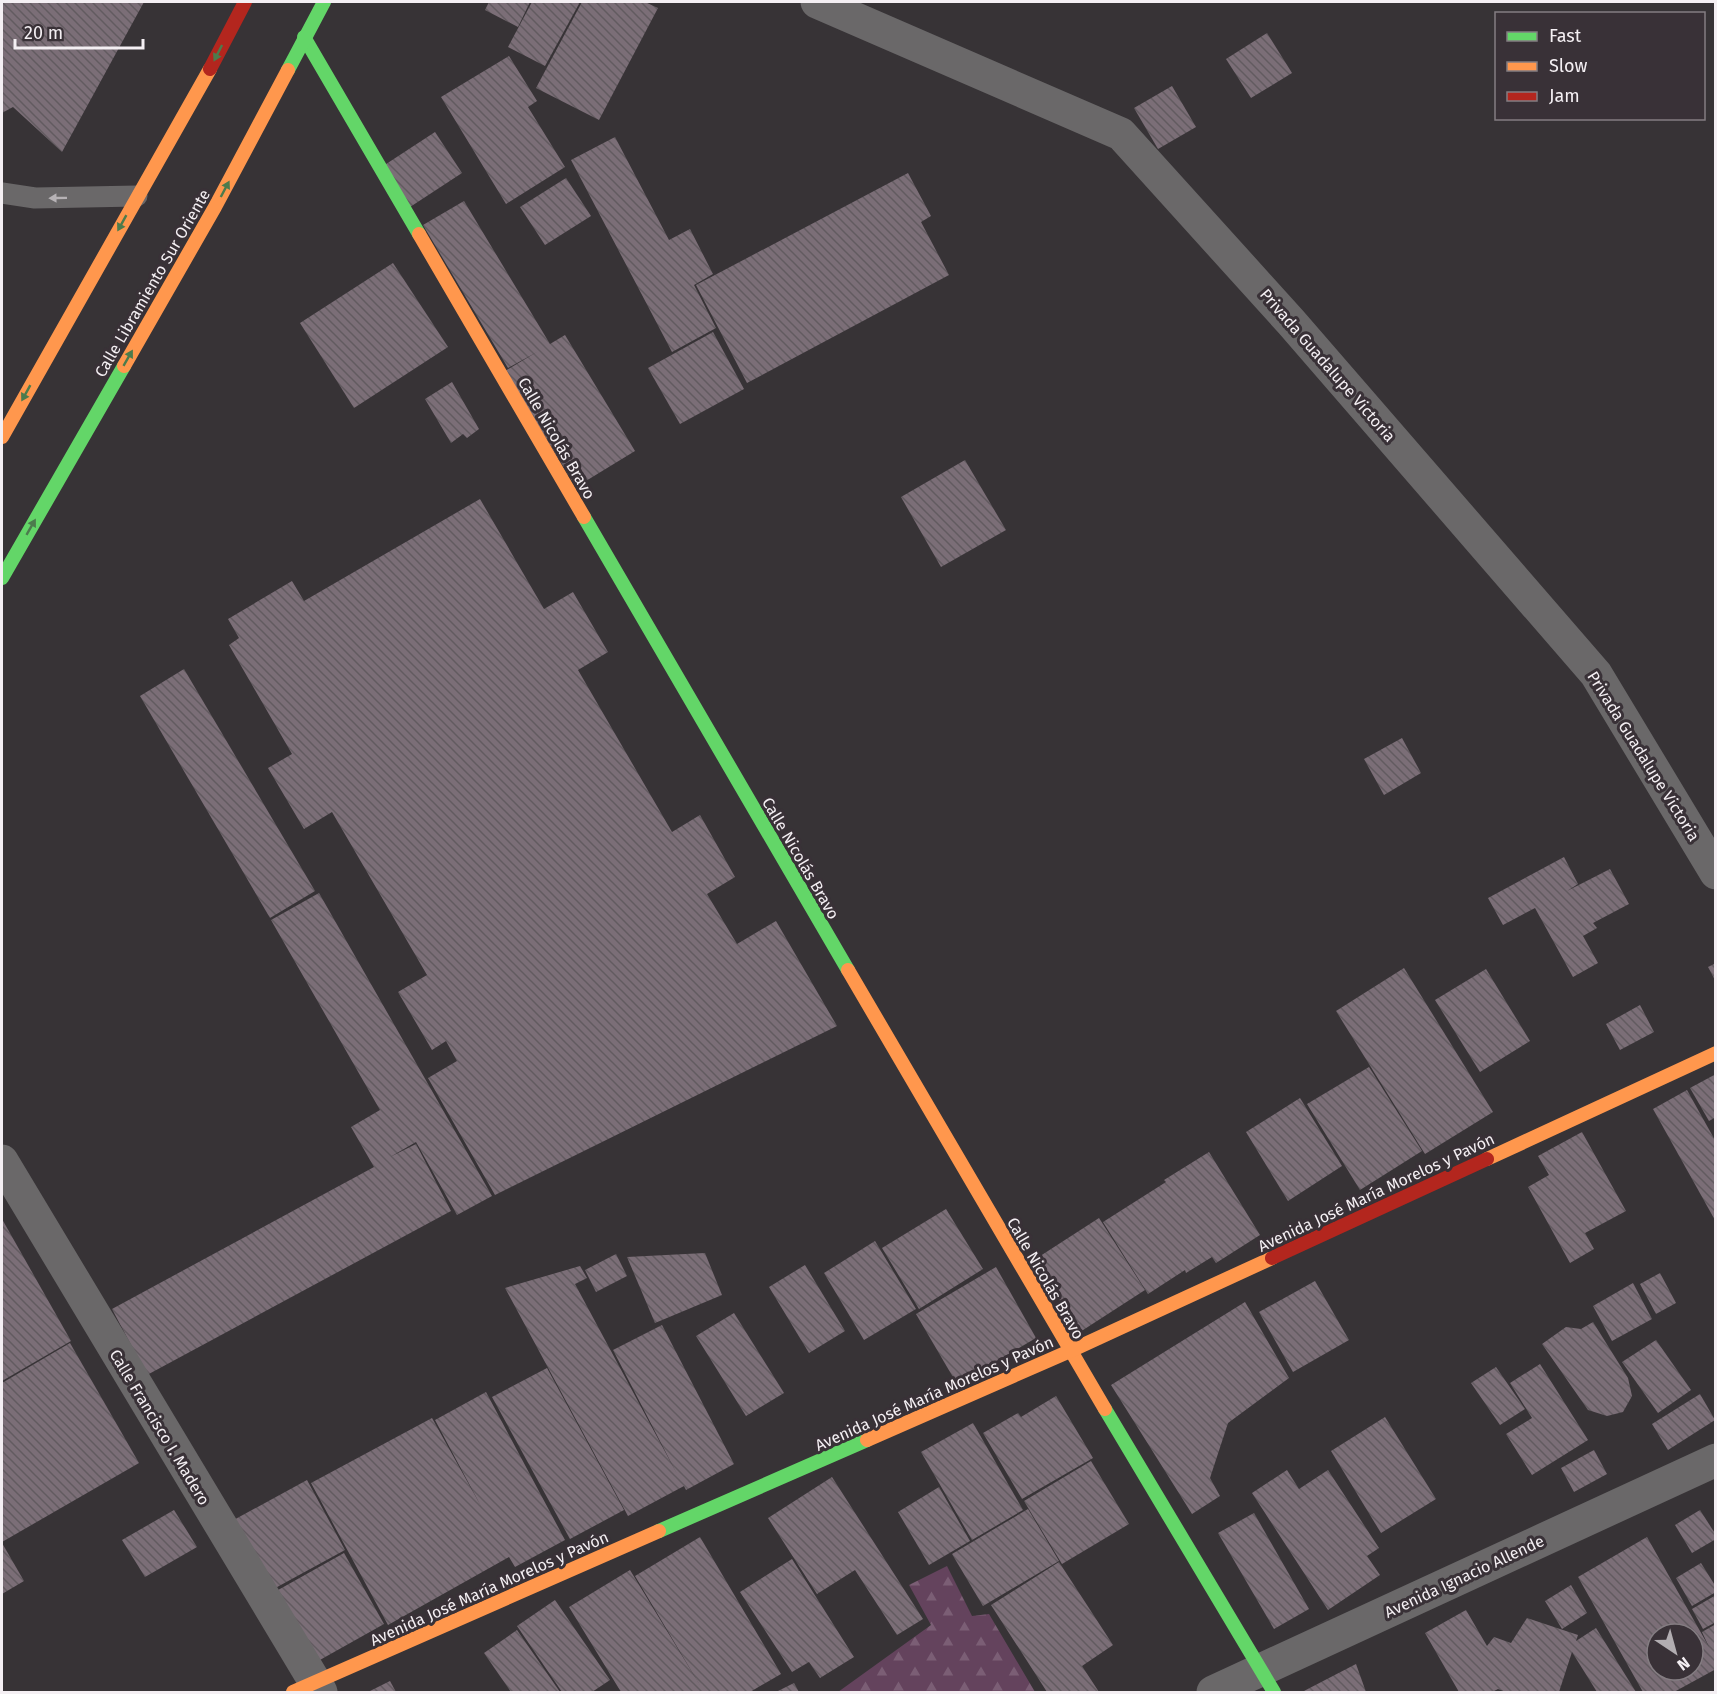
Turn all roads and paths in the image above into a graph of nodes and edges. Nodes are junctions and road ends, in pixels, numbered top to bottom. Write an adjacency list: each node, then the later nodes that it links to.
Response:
1 (244, 2): 6 (street, one-way to 6)
2 (324, 2): 4 (street, Calle Libramiento Sur Oriente)
3 (817, 2): 9 (street, Privada Guadalupe Victoria)
4 (304, 37): 8 (street, Calle Libramiento Sur Oriente, one-way to 4); 12 (street, Calle Nicolás Bravo)
5 (2, 193): 6 (lane, one-way to 5)
6 (137, 196): 7 (street, one-way to 7)
7 (2, 437)
8 (2, 578)
9 (1716, 873)
10 (1716, 1053): 12 (street, Avenida José María Morelos y Pavón)
11 (2, 1161): 15 (street, Calle Francisco I. Madero)
12 (1070, 1351): 14 (street, Calle Nicolás Bravo); 15 (street, Avenida José María Morelos y Pavón)
13 (1716, 1460): 14 (street, Avenida Ignacio Allende)
14 (1267, 1682): 16 (street, Avenida Ignacio Allende)
15 (309, 1689)
16 (1213, 1692)

